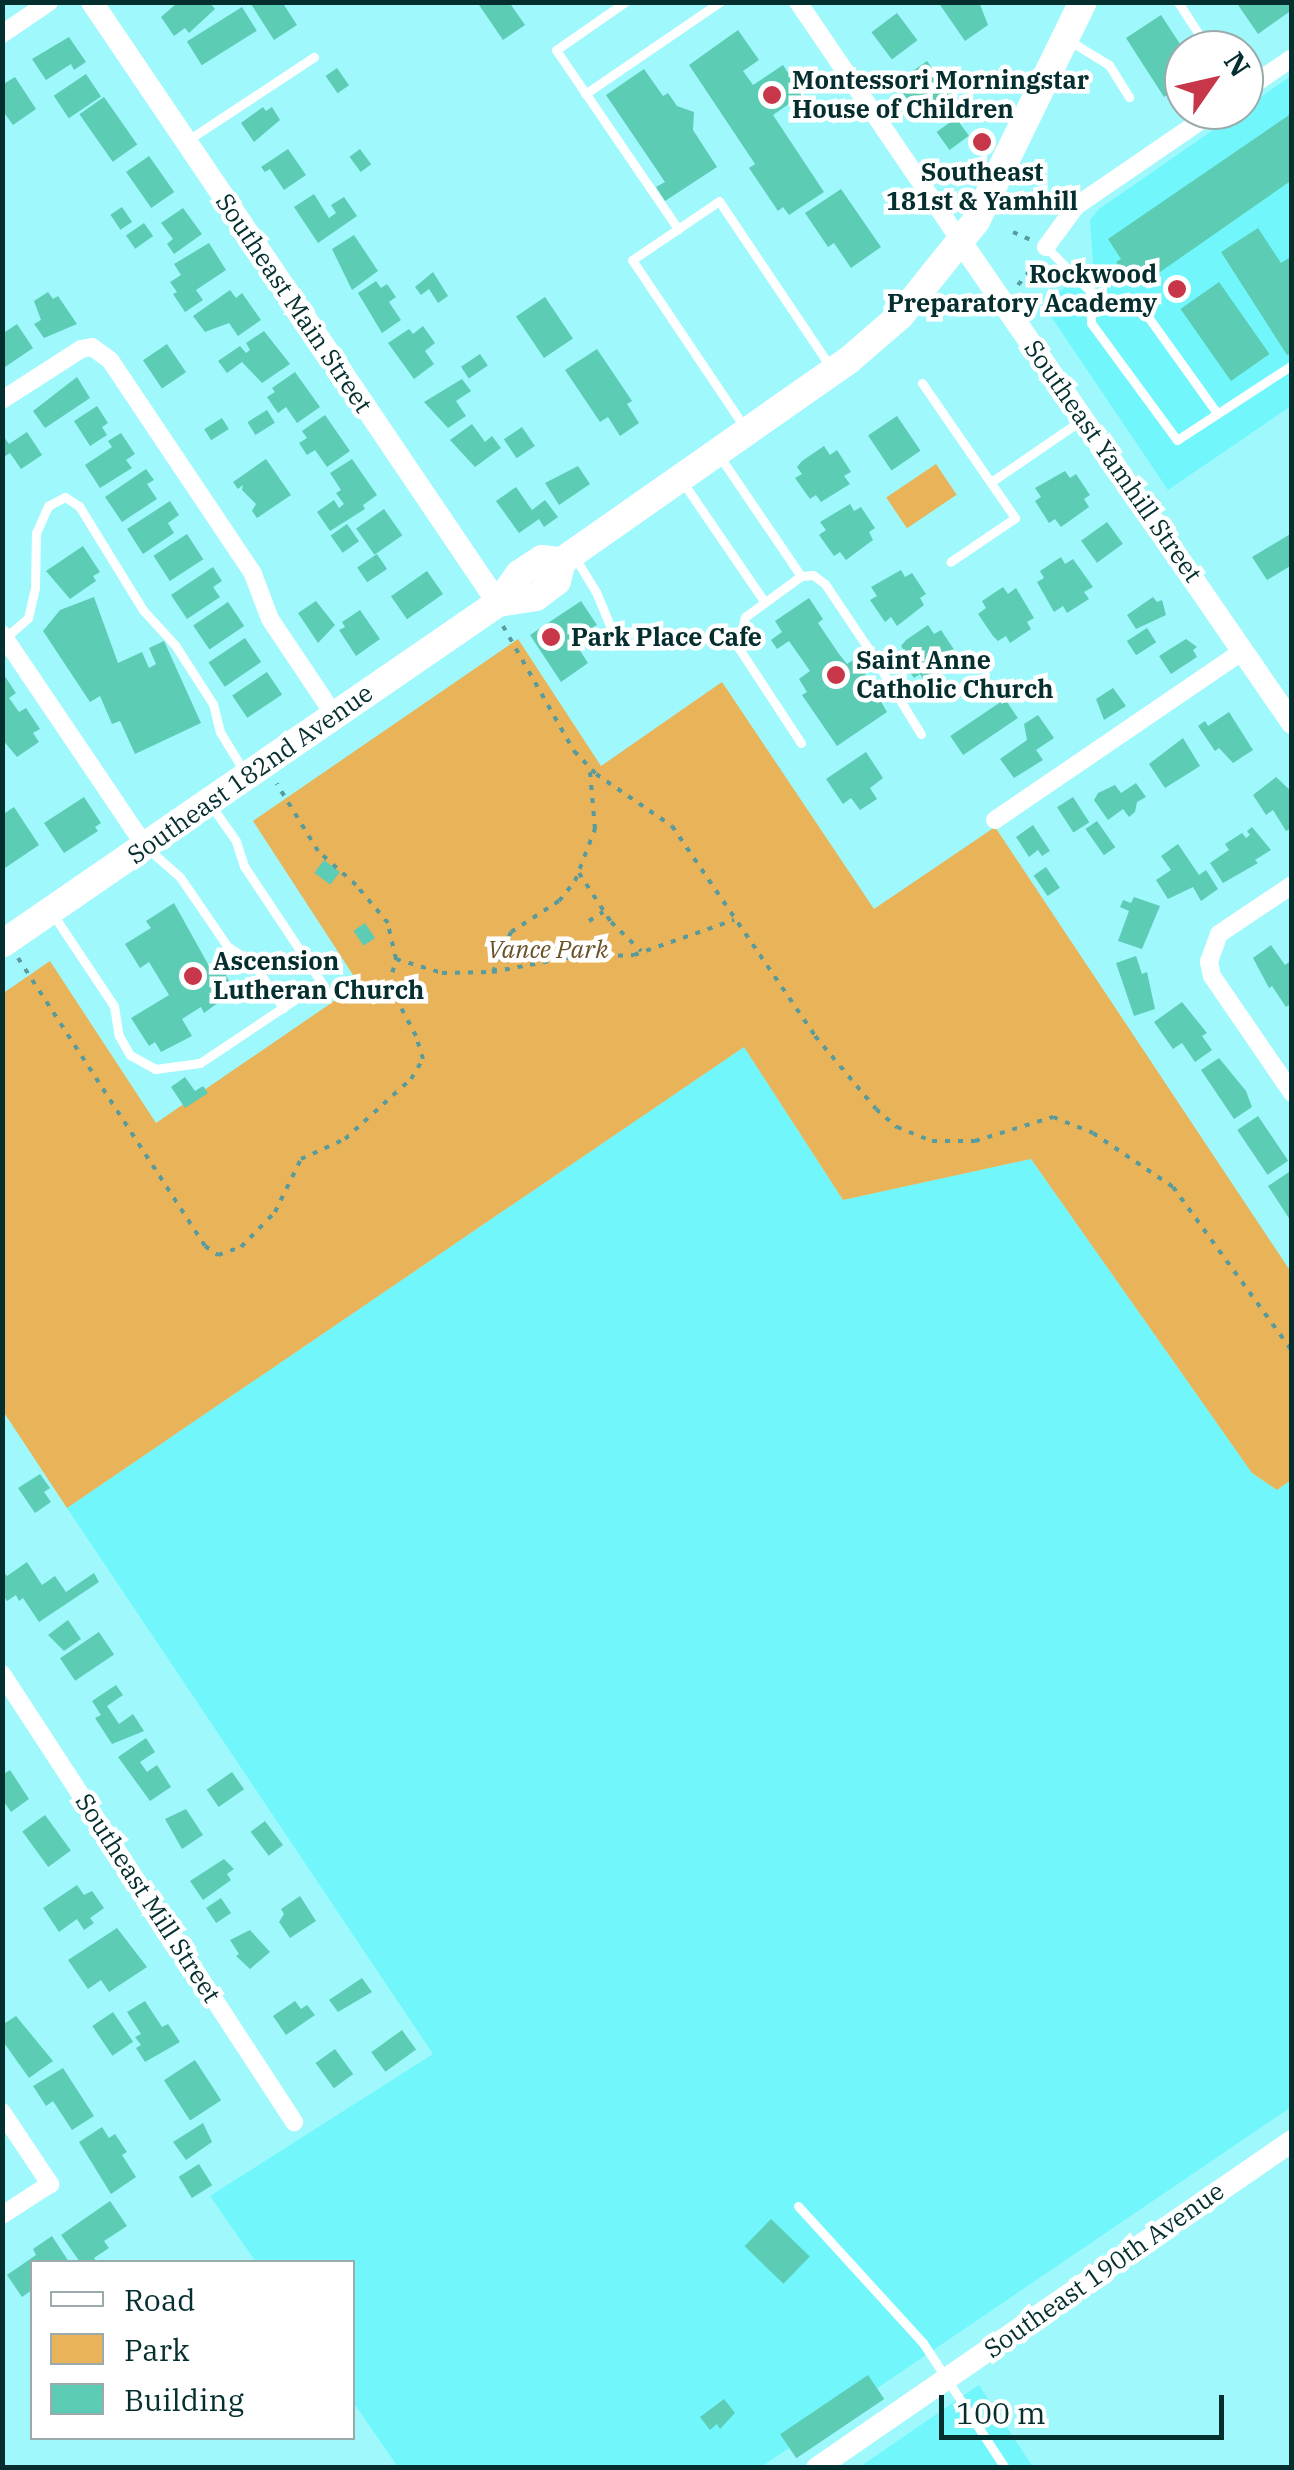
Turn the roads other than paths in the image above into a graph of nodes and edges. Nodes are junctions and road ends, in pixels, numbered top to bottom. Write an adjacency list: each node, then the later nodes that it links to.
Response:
1 (49, 2): 9 (street)
2 (626, 2): 14 (lane)
3 (720, 2): 14 (lane)
4 (798, 2): 19 (street, Southeast Yamhill Street)
5 (1082, 2): 10 (main road, Southeast 182nd Avenue)
6 (1178, 2): 8 (lane)
7 (98, 5): 17 (street, Southeast Main Street)
8 (1196, 30)
9 (2, 34)
10 (1064, 37): 15 (lane); 19 (main road, Southeast 182nd Avenue)
11 (314, 57): 17 (lane)
12 (1292, 58): 13 (street)
13 (1264, 77)
14 (586, 94): 18 (lane)
15 (1129, 97)
16 (1187, 130): 20 (street)
17 (186, 142): 36 (street, Southeast Main Street)
18 (678, 229): 23 (lane); 28 (lane)
19 (961, 242): 23 (main road, Southeast 182nd Avenue); 27 (street, Southeast Yamhill Street)
20 (1046, 247): 21 (lane)
21 (1090, 291): 26 (lane); 26 (lane)
22 (1292, 365): 26 (lane)
23 (834, 371): 28 (main road, Southeast 182nd Avenue)
24 (922, 382): 31 (lane)
25 (2, 400): 40 (street)
26 (1217, 413)
27 (1082, 420): 31 (lane); 39 (street, Southeast Yamhill Street)
28 (747, 431): 29 (main road, Southeast 182nd Avenue)
29 (717, 452): 30 (main road, Southeast 182nd Avenue); 34 (lane)
30 (680, 479): 32 (main road, Southeast 182nd Avenue); 35 (lane)
31 (991, 482): 33 (lane)
32 (567, 558): 36 (main road, Southeast 182nd Avenue); 38 (lane)
33 (950, 562)
34 (801, 576): 35 (lane); 42 (lane)
35 (764, 601): 43 (lane)
36 (494, 605): 40 (main road, Southeast 182nd Avenue)
37 (4, 636): 44 (lane); 47 (street)
38 (616, 640)
39 (1243, 650): 41 (street, Southeast Yamhill Street); 46 (street)
40 (334, 716): 44 (main road, Southeast 182nd Avenue)
41 (1292, 722)
42 (921, 734)
43 (801, 743)
44 (255, 770): 45 (main road, Southeast 182nd Avenue)
45 (209, 802): 47 (main road, Southeast 182nd Avenue); 51 (lane)
46 (995, 820)
47 (145, 846): 49 (main road, Southeast 182nd Avenue); 51 (lane)
48 (1292, 885): 52 (street)
49 (51, 911): 50 (main road, Southeast 182nd Avenue); 51 (lane)
50 (5, 943)
51 (282, 1008)
52 (1292, 1092)
53 (2, 1674): 55 (street, Southeast Mill Street)
54 (2, 2112): 58 (street)
55 (294, 2122)
56 (1292, 2141): 59 (street, Southeast 190th Avenue)
57 (798, 2206): 59 (lane)
58 (2, 2215)
59 (946, 2378): 60 (street, Southeast 190th Avenue); 61 (lane)
60 (817, 2468)
61 (1005, 2468)

